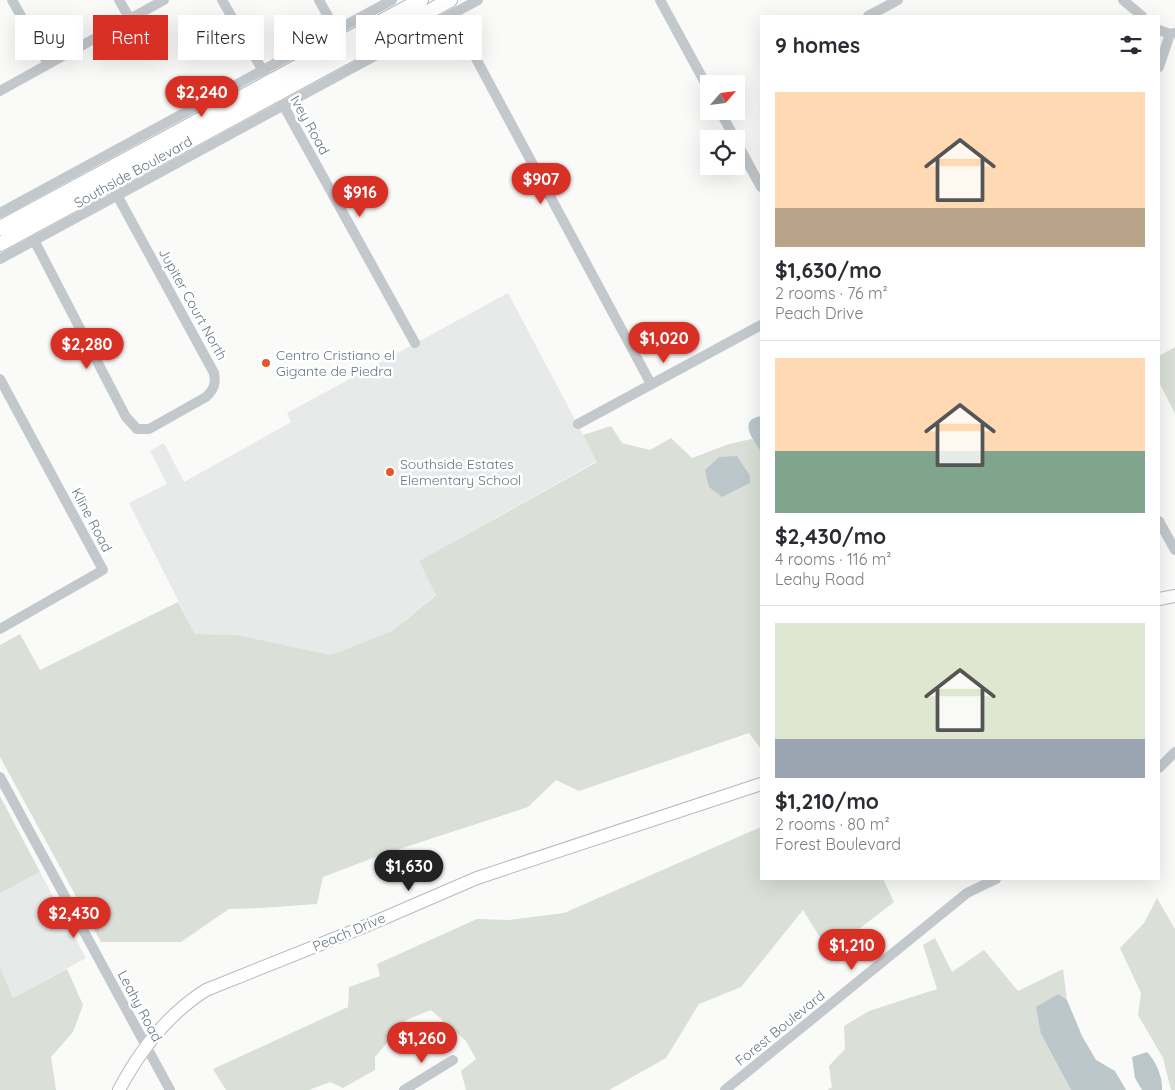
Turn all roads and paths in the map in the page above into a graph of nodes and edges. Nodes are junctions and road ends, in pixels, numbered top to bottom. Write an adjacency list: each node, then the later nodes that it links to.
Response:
1 (12, 0): 24 (street)
2 (120, 0): 14 (street)
3 (164, 0): 15 (street)
4 (222, 0): 27 (street, Ivey Road)
5 (319, 0): 16 (street)
6 (392, 0): 19 (street)
7 (421, 0): 27 (highway, Southside Boulevard)
8 (478, 0): 13 (street)
9 (660, 0): 26 (street)
10 (898, 0): 12 (street)
11 (1123, 0): 18 (street)
12 (878, 5): 17 (street)
13 (451, 7): 27 (highway, Southside Boulevard); 40 (street)
14 (128, 15)
15 (137, 15)
16 (327, 15)
17 (869, 15)
18 (1141, 15)
19 (346, 25)
20 (1160, 30): 21 (street)
21 (1173, 33): 25 (street)
22 (93, 39): 24 (street)
23 (304, 60): 27 (street)
24 (48, 64): 28 (street)
25 (1160, 65)
26 (701, 75)
27 (273, 88): 31 (street); 33 (highway, Southside Boulevard); 33 (street); 38 (street, Ivey Road)
28 (0, 91)
29 (745, 156): 30 (street)
30 (760, 182)
31 (117, 195): 33 (street); 33 (street, Jupiter Court North)
32 (0, 213): 33 (street)
33 (24, 223): 34 (highway, Southside Boulevard); 35 (highway, Southside Boulevard); 36 (street)
34 (0, 228)
35 (0, 244)
36 (0, 259)
37 (760, 326): 40 (street)
38 (415, 343)
39 (0, 379): 46 (street, Kline Road)
40 (652, 384): 41 (street)
41 (578, 424)
42 (1160, 523): 43 (street)
43 (1175, 550)
44 (1175, 596): 45 (main road)
45 (1160, 599)
46 (0, 629)
47 (1175, 752): 48 (street)
48 (1160, 767)
49 (0, 776): 52 (street, Leahy Road)
50 (760, 784): 52 (main road, Peach Drive)
51 (994, 880): 57 (street, Forest Boulevard)
52 (146, 1046): 54 (main road, Peach Drive); 55 (street, Leahy Road)
53 (453, 1060): 56 (street)
54 (119, 1090)
55 (170, 1090)
56 (404, 1090)
57 (725, 1090)

